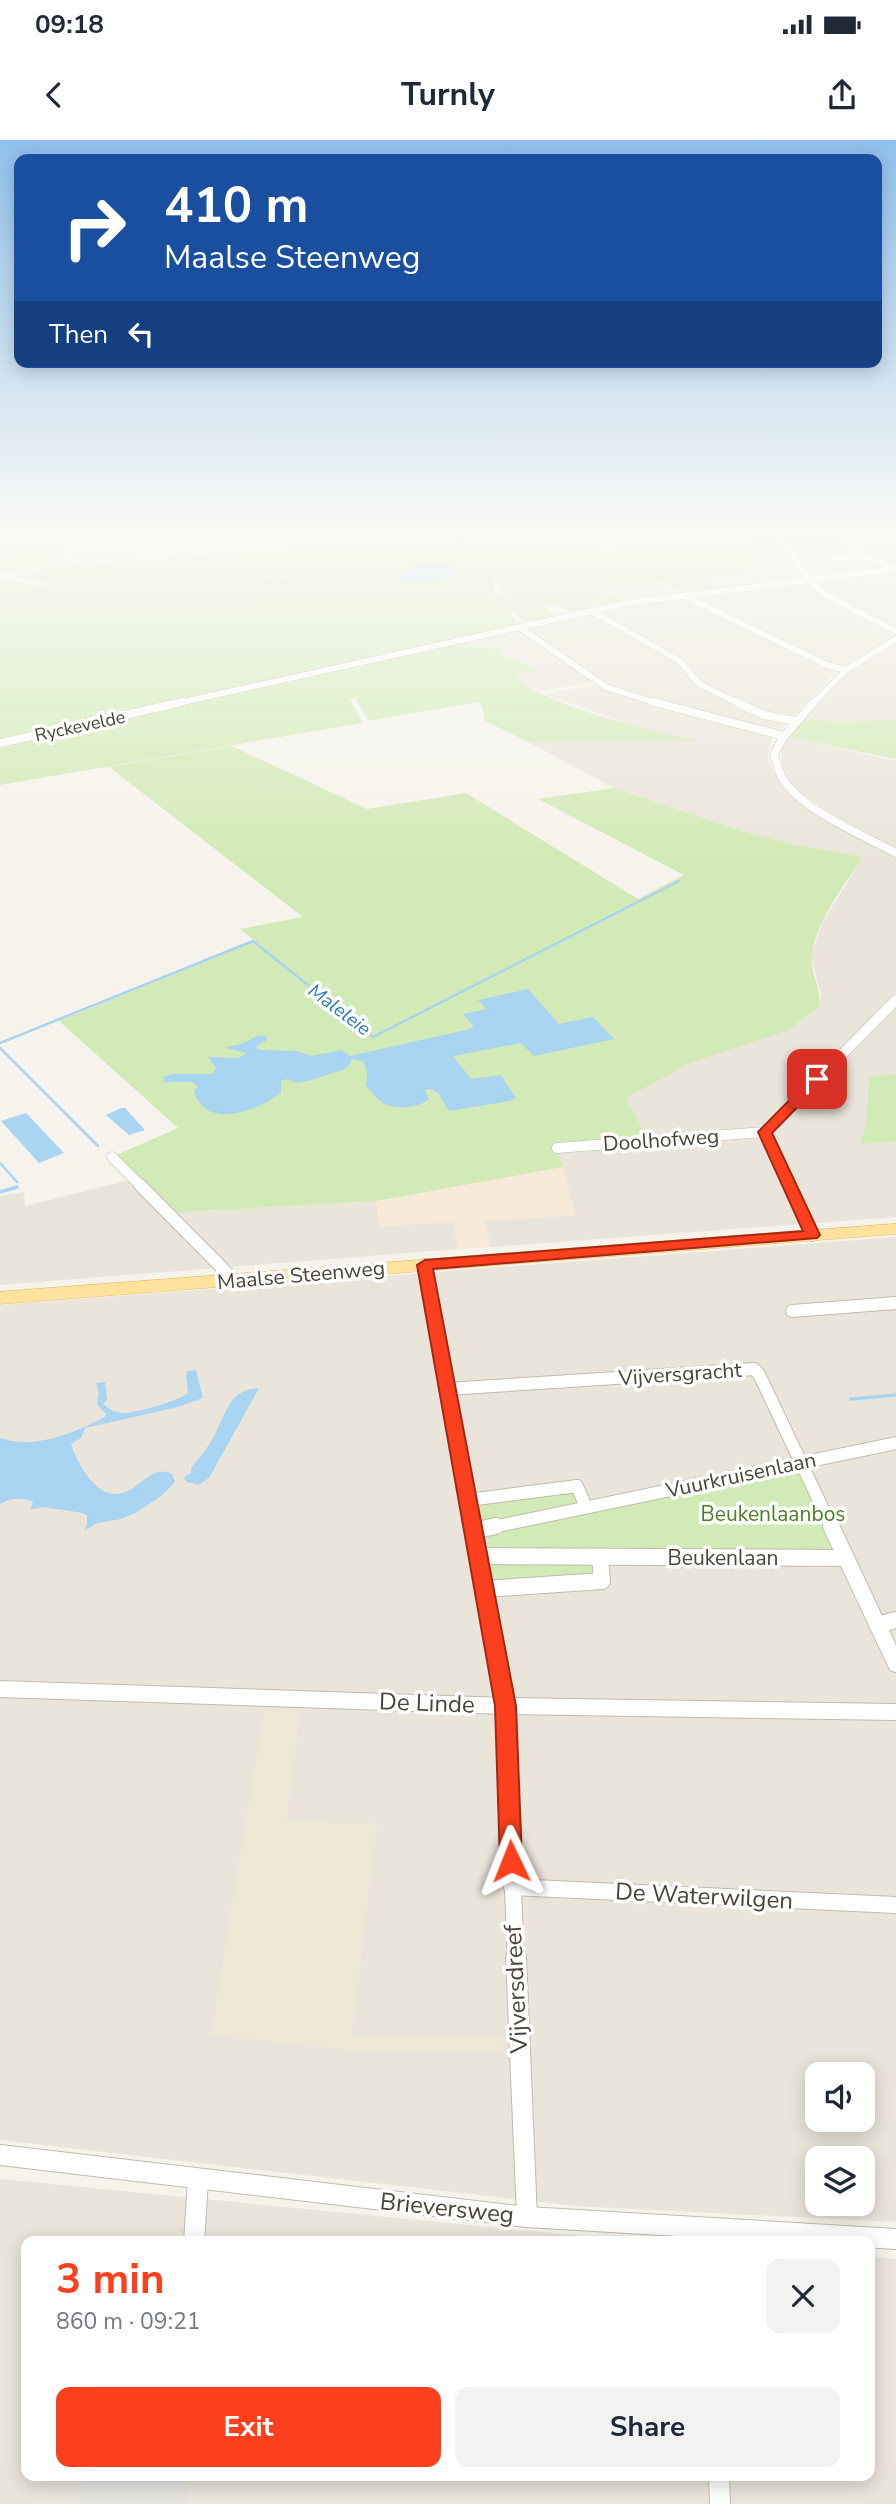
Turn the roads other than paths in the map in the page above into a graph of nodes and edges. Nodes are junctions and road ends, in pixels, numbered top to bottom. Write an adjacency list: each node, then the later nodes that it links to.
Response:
1 (438, 645): 9 (street, Ryckevelde)
2 (542, 645): 8 (street)
3 (651, 645): 7 (street)
4 (786, 645): 6 (street)
5 (886, 645): 6 (street)
6 (846, 670): 7 (street)
7 (796, 721): 8 (street)
8 (784, 736): 10 (street)
9 (0, 743)
10 (896, 853)
11 (896, 1000): 12 (street)
12 (765, 1132): 13 (street, Doolhofweg); 16 (street)
13 (557, 1148)
14 (112, 1157): 18 (street)
15 (896, 1229): 16 (main road, Maalse Steenweg)
16 (812, 1235): 17 (main road, Maalse Steenweg)
17 (425, 1265): 18 (main road, Maalse Steenweg); 22 (street, Vijversdreef)
18 (233, 1280): 19 (main road, Maalse Steenweg)
19 (0, 1298)
20 (896, 1303): 21 (street)
21 (792, 1311)
22 (447, 1389): 24 (street, Vijversgracht); 25 (street, Vijversdreef)
23 (896, 1443): 24 (street, Vuurkruisenlaan)
24 (801, 1463): 26 (street, Vuurkruisenlaan); 30 (street, Vijversgracht)
25 (468, 1500): 26 (street); 27 (street, Vijversdreef)
26 (586, 1507): 27 (street, Vuurkruisenlaan)
27 (473, 1531): 28 (street, Vijversdreef)
28 (478, 1556): 29 (street, Beukenlaan); 31 (street, Vijversdreef)
29 (600, 1557): 30 (street, Beukenlaan); 31 (street)
30 (846, 1559): 33 (street, Vijversgracht)
31 (484, 1589): 36 (street, Vijversdreef)
32 (896, 1620): 33 (street)
33 (877, 1625): 34 (street, Vijversgracht)
34 (896, 1664)
35 (0, 1689): 36 (street, De Linde)
36 (505, 1706): 37 (street, De Linde); 38 (street, Vijversdreef)
37 (896, 1712)
38 (512, 1887): 39 (street, De Waterwilgen); 42 (street, Vijversdreef)
39 (896, 1905)
40 (0, 2155): 41 (street, Brieversweg)
41 (198, 2180): 42 (street, Brieversweg); 44 (street)
42 (527, 2217): 43 (street, Brieversweg)
43 (705, 2235): 45 (street, Brieversweg)
44 (194, 2236)
45 (753, 2236)
46 (875, 2239): 47 (street, Brieversweg)
47 (896, 2239)
48 (719, 2481): 49 (street)
49 (720, 2504)

